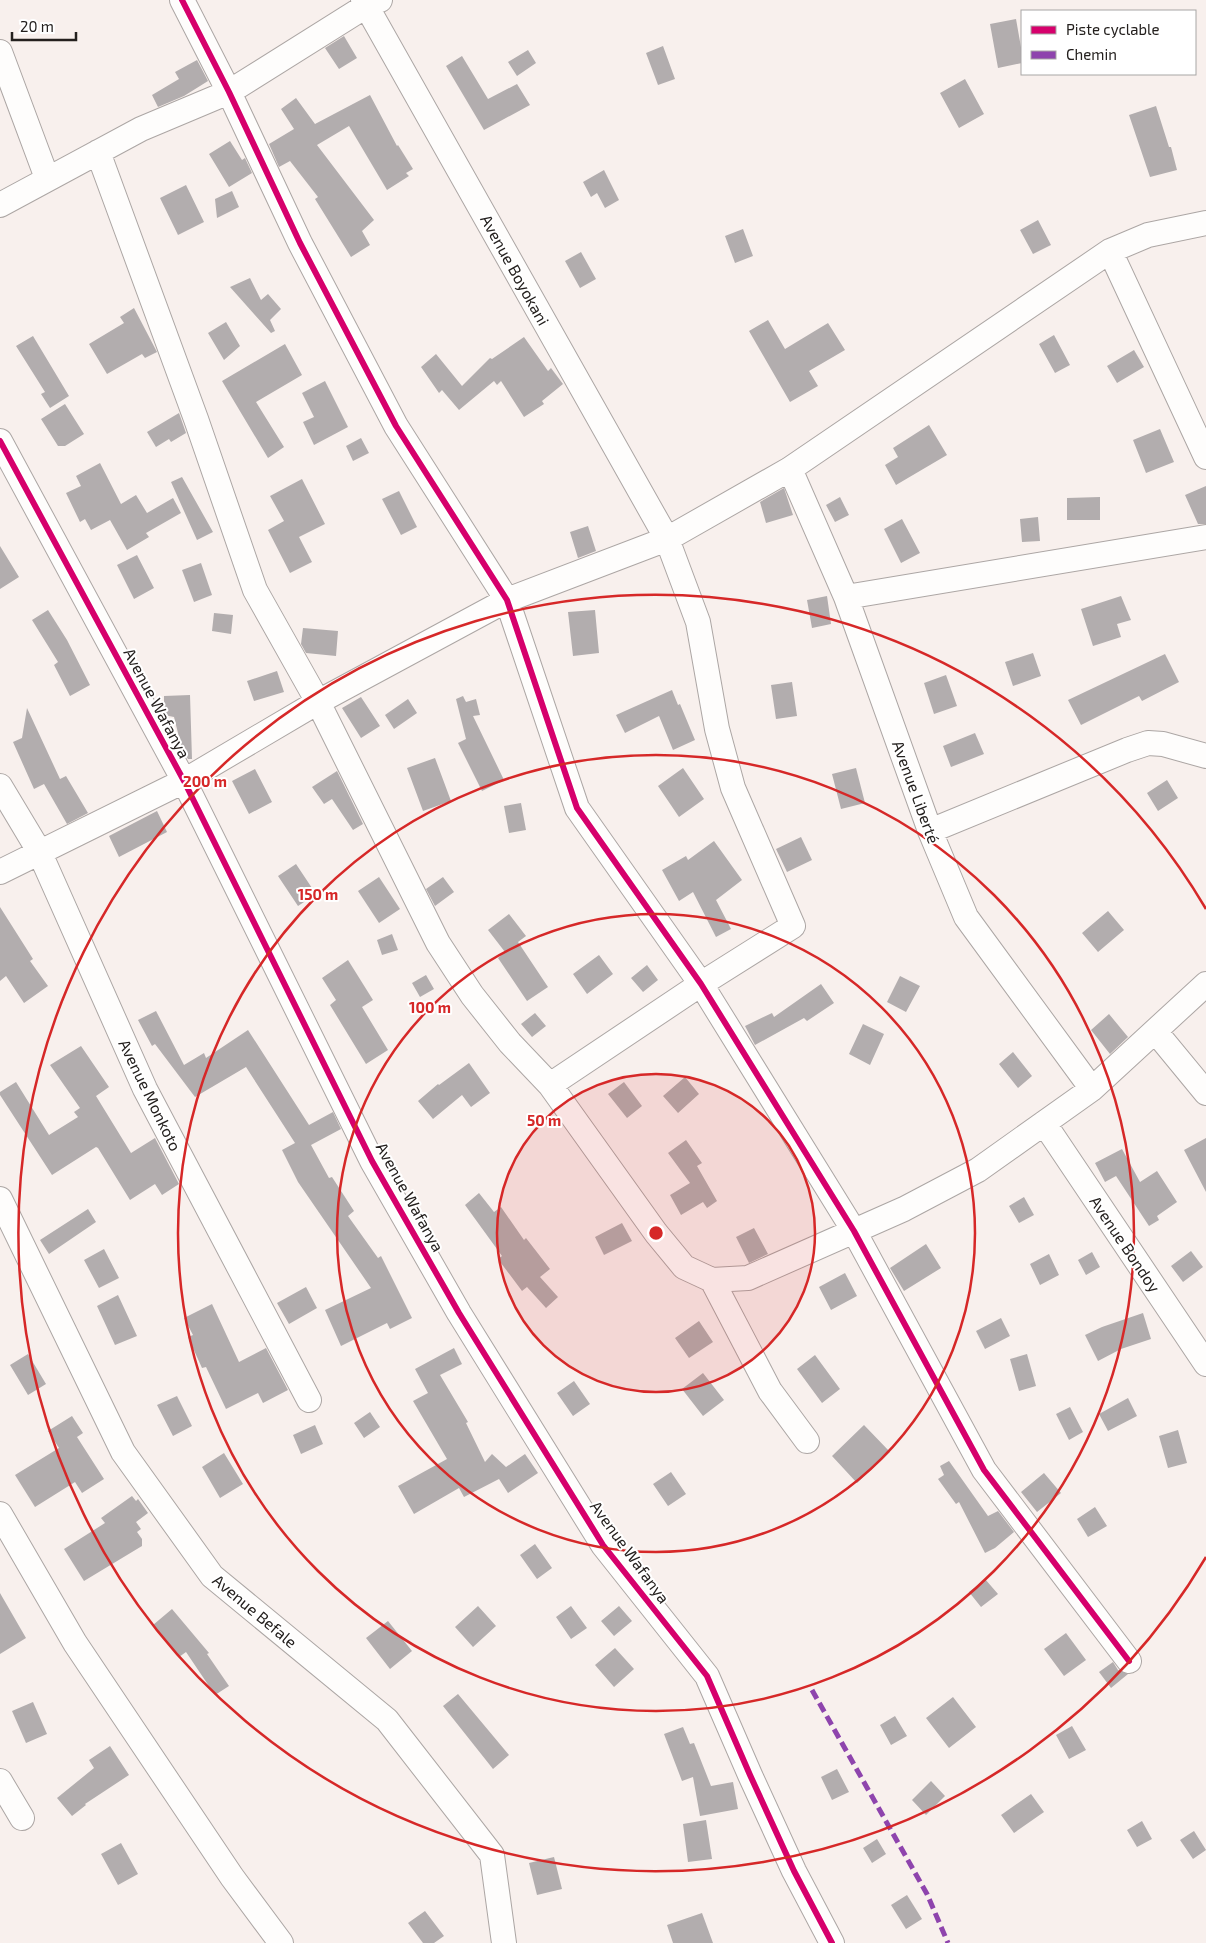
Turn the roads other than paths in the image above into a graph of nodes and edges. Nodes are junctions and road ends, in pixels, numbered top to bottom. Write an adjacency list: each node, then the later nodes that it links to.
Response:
1 (182, 0): 4 (street)
2 (370, 2): 4 (street); 14 (street, Avenue Boyokani)
3 (0, 52): 6 (street)
4 (229, 92): 5 (street); 16 (street)
5 (98, 152): 6 (street); 17 (street)
6 (47, 178): 7 (street)
7 (0, 205)
8 (1206, 223): 9 (street)
9 (1110, 251): 11 (street); 12 (street)
10 (0, 441): 19 (street, Avenue Wafanya)
11 (1206, 457)
12 (790, 469): 14 (street); 15 (street, Avenue Liberté)
13 (1206, 537): 15 (street)
14 (667, 540): 16 (street); 24 (street, Avenue Boyokani)
15 (846, 597): 21 (street, Avenue Liberté)
16 (507, 600): 17 (street); 24 (street)
17 (318, 702): 19 (street); 27 (street)
18 (1206, 756): 21 (street)
19 (184, 781): 22 (street); 43 (street, Avenue Wafanya)
20 (0, 786): 22 (street, Avenue Monkoto)
21 (930, 831): 28 (street, Avenue Liberté)
22 (39, 851): 23 (street); 35 (street, Avenue Monkoto)
23 (0, 872)
24 (701, 984): 27 (street); 32 (street)
25 (1206, 984): 26 (street)
26 (1155, 1031): 28 (street); 29 (street)
27 (550, 1085): 33 (street)
28 (1092, 1089): 30 (street)
29 (1206, 1093)
30 (1044, 1123): 32 (street); 34 (street, Avenue Bondoy)
31 (0, 1199): 42 (street, Avenue Befale)
32 (854, 1231): 33 (street); 38 (street)
33 (712, 1280): 36 (street)
34 (1206, 1364)
35 (309, 1400)
36 (807, 1441)
37 (0, 1514): 41 (street)
38 (1129, 1661)
39 (0, 1781): 40 (street)
40 (22, 1818)
41 (281, 1943)
42 (504, 1943)
43 (832, 1943)

